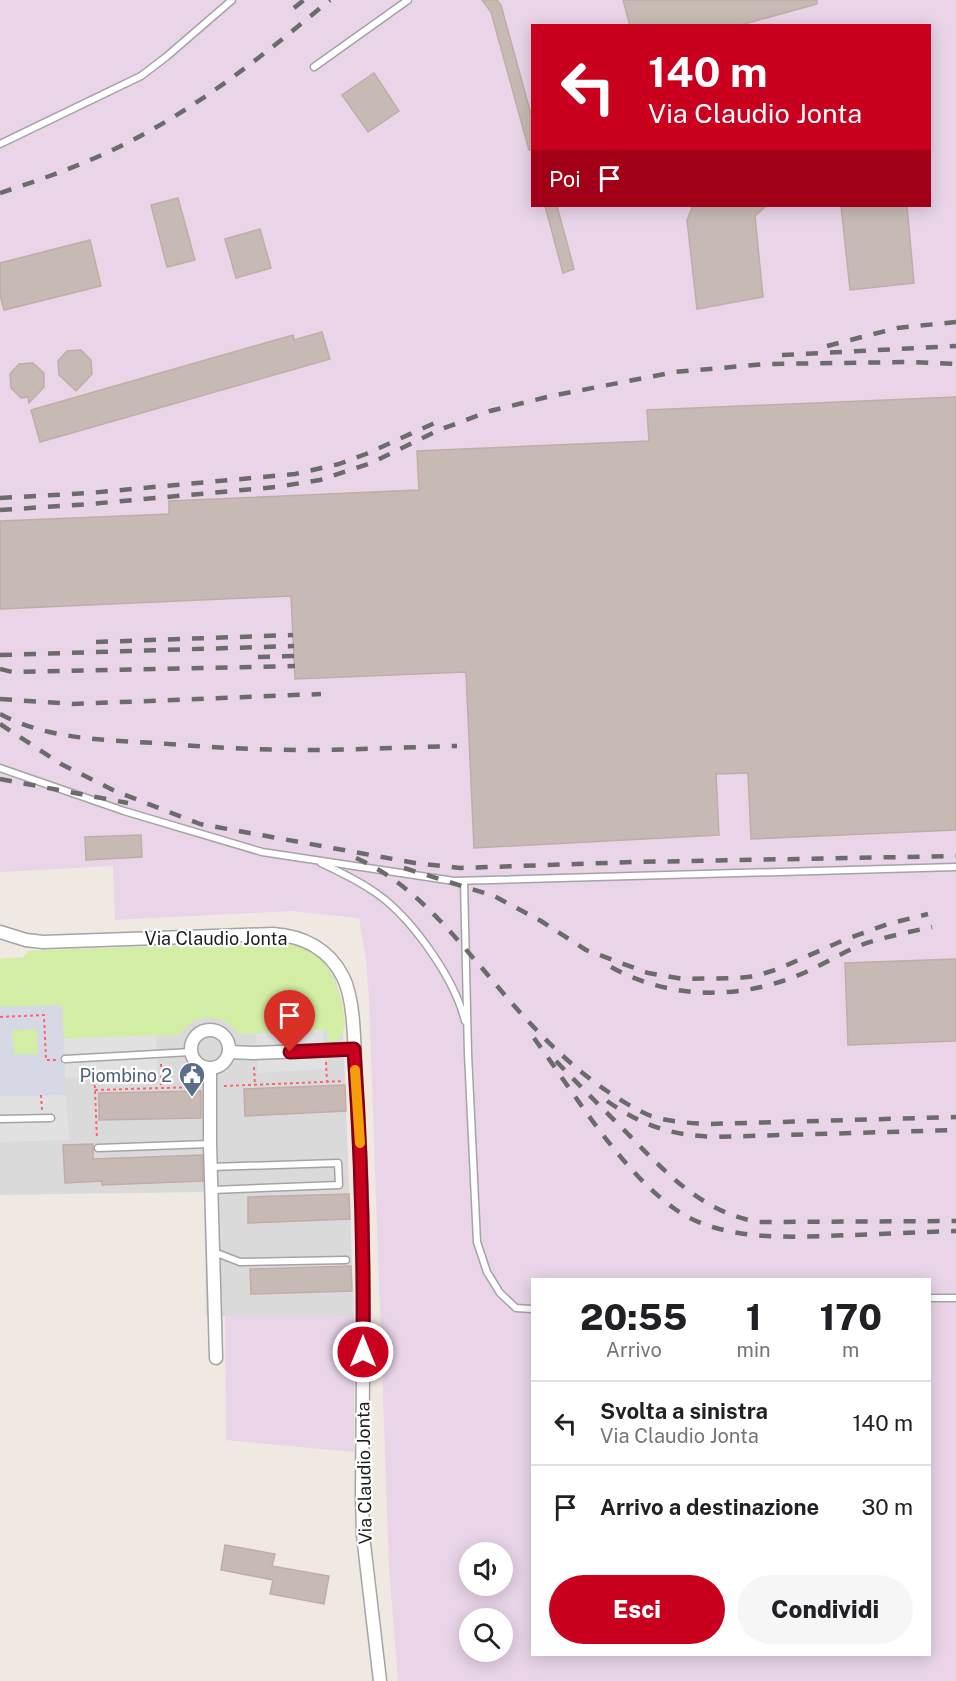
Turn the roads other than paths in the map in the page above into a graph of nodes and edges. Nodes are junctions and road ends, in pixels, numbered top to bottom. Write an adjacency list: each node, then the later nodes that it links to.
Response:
1 (232, 0): 4 (lane)
2 (408, 0): 3 (lane)
3 (314, 67)
4 (0, 144)
5 (0, 768): 6 (lane)
6 (316, 860): 8 (lane); 12 (lane)
7 (956, 867): 8 (lane)
8 (464, 881): 12 (lane)
9 (0, 932): 10 (street, Via Claudio Jonta)
10 (26, 940): 11 (street); 13 (street, Via Claudio Jonta)
11 (0, 943)
12 (468, 1032): 28 (lane)
13 (354, 1049): 15 (street); 30 (street, Via Claudio Jonta)
14 (191, 1052): 15 (street); 16 (lane); 17 (street)
15 (229, 1052): 17 (street)
16 (65, 1059)
17 (210, 1069): 20 (street)
18 (51, 1118): 19 (lane)
19 (0, 1119)
20 (210, 1144): 21 (lane); 22 (street)
21 (98, 1148)
22 (211, 1167): 23 (street); 23 (lane)
23 (212, 1190): 24 (street)
24 (213, 1252): 25 (lane); 29 (street)
25 (346, 1260)
26 (931, 1298): 27 (lane)
27 (956, 1298)
28 (531, 1309)
29 (216, 1358)
30 (380, 1681)

